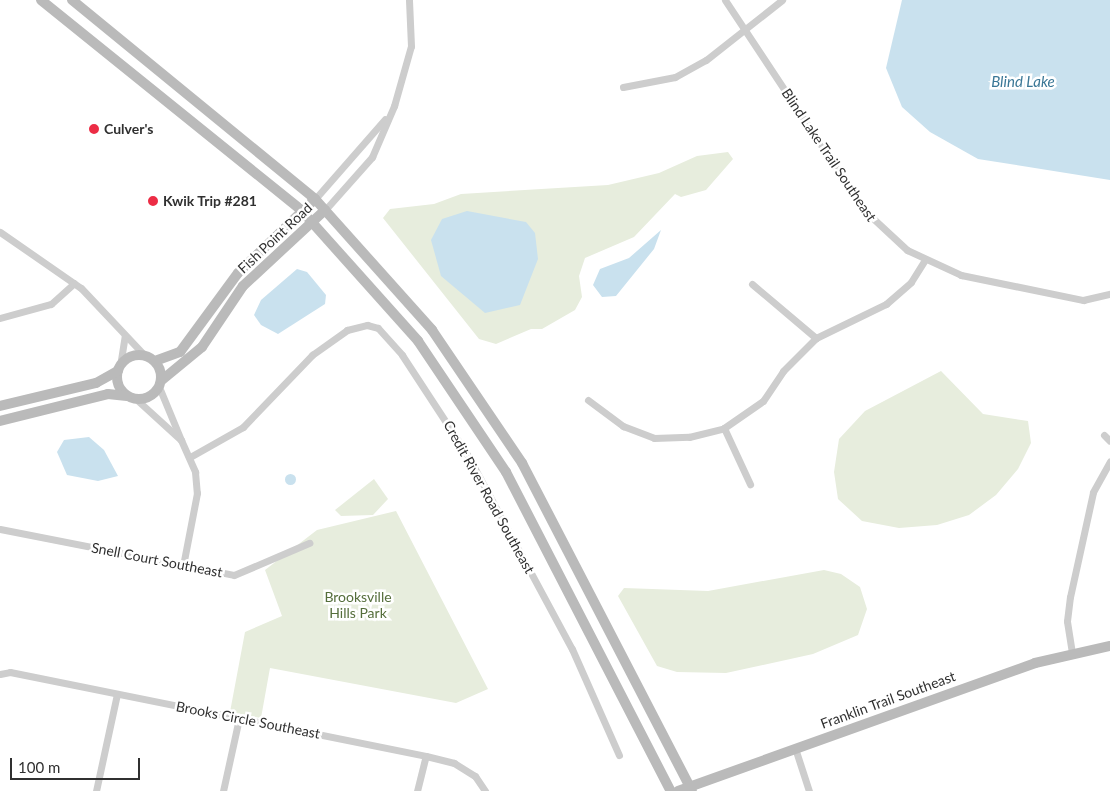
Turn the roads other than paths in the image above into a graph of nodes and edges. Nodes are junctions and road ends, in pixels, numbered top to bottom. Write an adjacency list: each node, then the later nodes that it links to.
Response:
1 (41, 0): 10 (main road)
2 (72, 0): 9 (main road)
3 (409, 0): 8 (street, Fish Point Road)
4 (725, 0): 6 (street, Blind Lake Trail Southeast)
5 (782, 0): 6 (street)
6 (742, 28): 7 (street); 14 (street, Blind Lake Trail Southeast)
7 (623, 87)
8 (394, 106): 9 (street, Fish Point Road); 11 (street, Fish Point Road)
9 (315, 199): 10 (main road, Fish Point Road); 11 (main road)
10 (300, 210): 12 (main road); 22 (main road, Fish Point Road)
11 (326, 210): 12 (main road, Fish Point Road); 47 (main road)
12 (310, 220): 24 (main road, Fish Point Road); 52 (main road)
13 (0, 232): 15 (street)
14 (924, 261): 17 (street, Blind Lake Trail Southeast); 20 (street)
15 (74, 283): 18 (street); 19 (street)
16 (752, 284): 20 (street)
17 (1110, 294)
18 (0, 318)
19 (125, 336): 21 (street); 23 (street)
20 (816, 338): 29 (street)
21 (145, 356): 22 (main road); 23 (main road)
22 (155, 361): 24 (main road)
23 (119, 369): 25 (main road); 27 (main road)
24 (160, 384): 25 (main road); 31 (street)
25 (131, 398): 28 (main road); 31 (street)
26 (588, 400): 29 (street)
27 (0, 406)
28 (0, 421)
29 (724, 428): 35 (street)
30 (1104, 435): 32 (street)
31 (181, 440): 33 (street)
32 (1110, 441)
33 (190, 457): 38 (street); 45 (street, Credit River Road Southeast)
34 (1110, 461): 40 (street)
35 (750, 484)
36 (0, 528): 38 (street, Snell Court Southeast)
37 (309, 543): 38 (street, Snell Court Southeast)
38 (183, 566)
39 (1110, 646): 40 (main road, Franklin Trail Southeast)
40 (1072, 653): 44 (main road, Franklin Trail Southeast)
41 (0, 674): 42 (street, Brooks Circle Southeast)
42 (117, 694): 43 (street, Brooks Circle Southeast); 48 (street)
43 (238, 718): 46 (street, Brooks Circle Southeast); 49 (street)
44 (795, 748): 47 (main road, Franklin Trail Southeast); 54 (street)
45 (619, 754)
46 (426, 756): 50 (street); 51 (street, Brooks Circle Southeast)
47 (690, 788): 53 (main road, Franklin Trail Southeast)
48 (96, 791)
49 (223, 791)
50 (417, 791)
51 (484, 791)
52 (671, 791)
53 (678, 791)
54 (809, 791)

